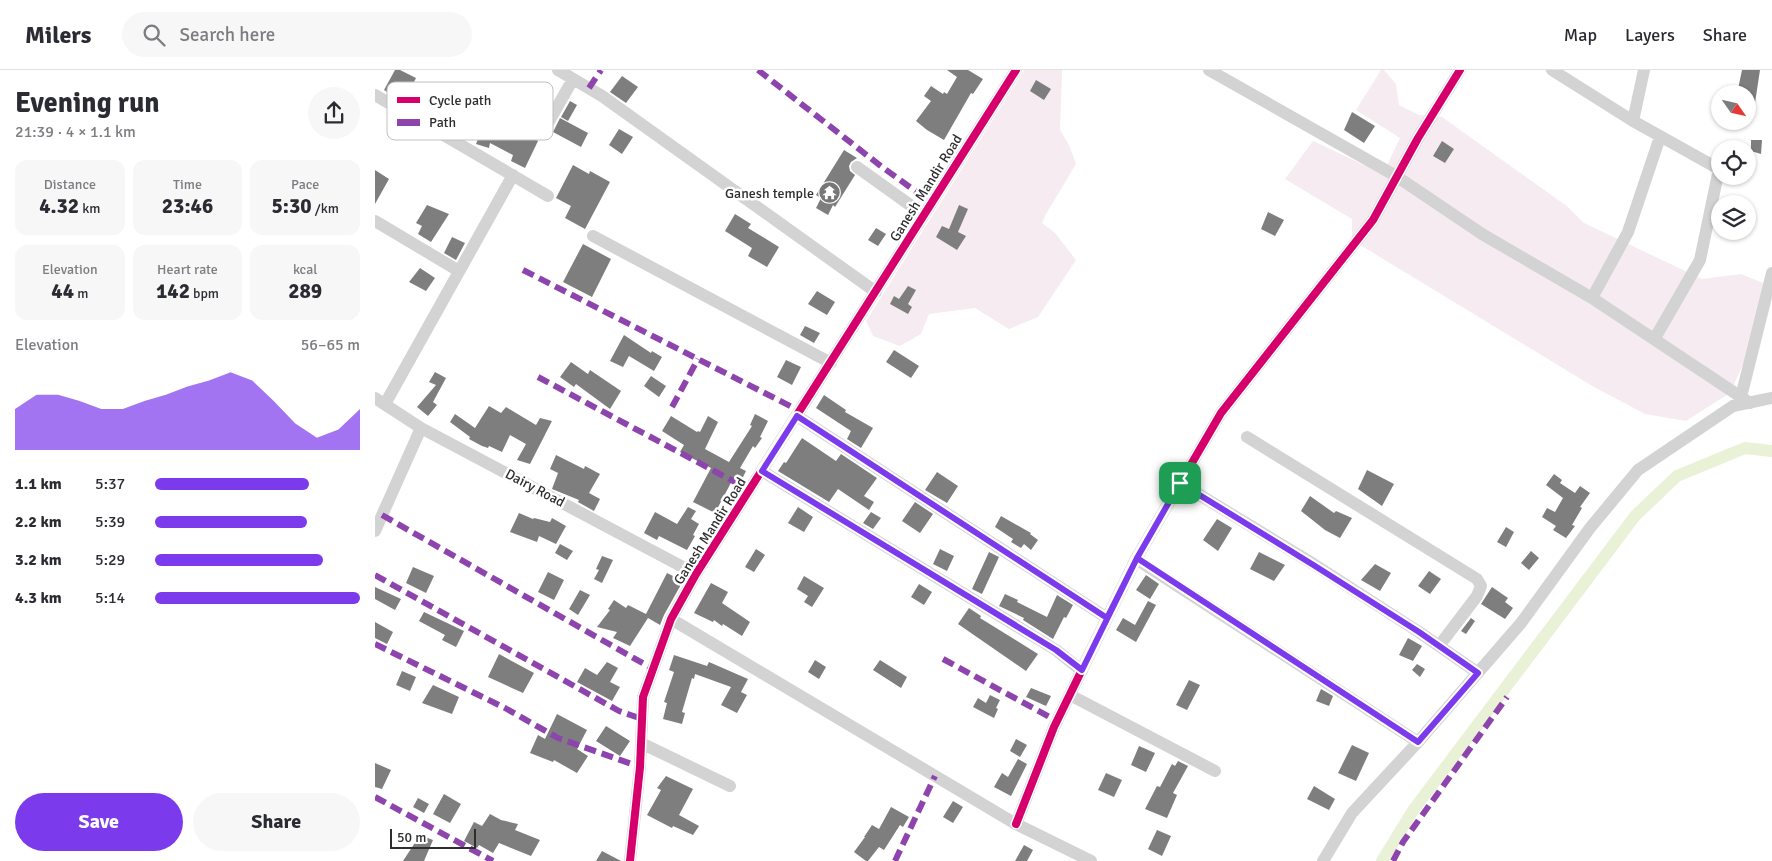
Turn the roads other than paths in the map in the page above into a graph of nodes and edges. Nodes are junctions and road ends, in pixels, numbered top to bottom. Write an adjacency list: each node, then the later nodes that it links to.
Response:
1 (558, 70): 7 (street)
2 (1016, 70): 18 (street, Ganesh Mandir Road)
3 (1209, 70): 16 (street)
4 (1460, 70): 16 (street)
5 (1552, 70): 11 (street)
6 (1644, 70): 11 (street)
7 (573, 79): 10 (street); 23 (street)
8 (375, 95): 9 (street)
9 (387, 102)
10 (553, 114)
11 (1633, 121): 12 (street)
12 (1660, 136): 24 (street); 25 (street)
13 (453, 140): 15 (street)
14 (857, 167): 18 (street)
15 (513, 175): 17 (street); 21 (street)
16 (1397, 176): 24 (street); 34 (street)
17 (548, 196)
18 (924, 215): 23 (street, Ganesh Mandir Road)
19 (375, 221): 21 (street)
20 (593, 236): 26 (street)
21 (459, 270): 29 (street)
22 (1772, 273): 28 (street)
23 (875, 292): 26 (street, Ganesh Mandir Road)
24 (1592, 298): 25 (street)
25 (1655, 338): 28 (street)
26 (831, 363): 30 (street, Ganesh Mandir Road)
27 (1772, 398): 28 (street)
28 (1746, 400): 42 (street)
29 (380, 401): 31 (street, Dairy Road)
30 (797, 416): 33 (street, Ganesh Mandir Road); 38 (street)
31 (421, 428): 35 (street); 37 (street, Dairy Road)
32 (1247, 437): 40 (street)
33 (762, 471): 37 (street, Ganesh Mandir Road); 41 (street)
34 (1180, 483): 36 (street); 40 (street)
35 (375, 531)
36 (1137, 558): 38 (street); 44 (street)
37 (696, 574): 39 (street, Ganesh Mandir Road)
38 (1107, 618): 41 (street)
39 (671, 619): 45 (street, Ganesh Mandir Road); 48 (street)
40 (1439, 646): 42 (street)
41 (1082, 670): 43 (street)
42 (1478, 673): 44 (street)
43 (1070, 695): 46 (street); 48 (street)
44 (1418, 742): 51 (street)
45 (641, 743): 47 (street); 49 (street, Ganesh Mandir Road)
46 (1215, 771)
47 (730, 786)
48 (1016, 824): 50 (street)
49 (630, 861)
50 (1091, 861)
51 (1323, 861)

